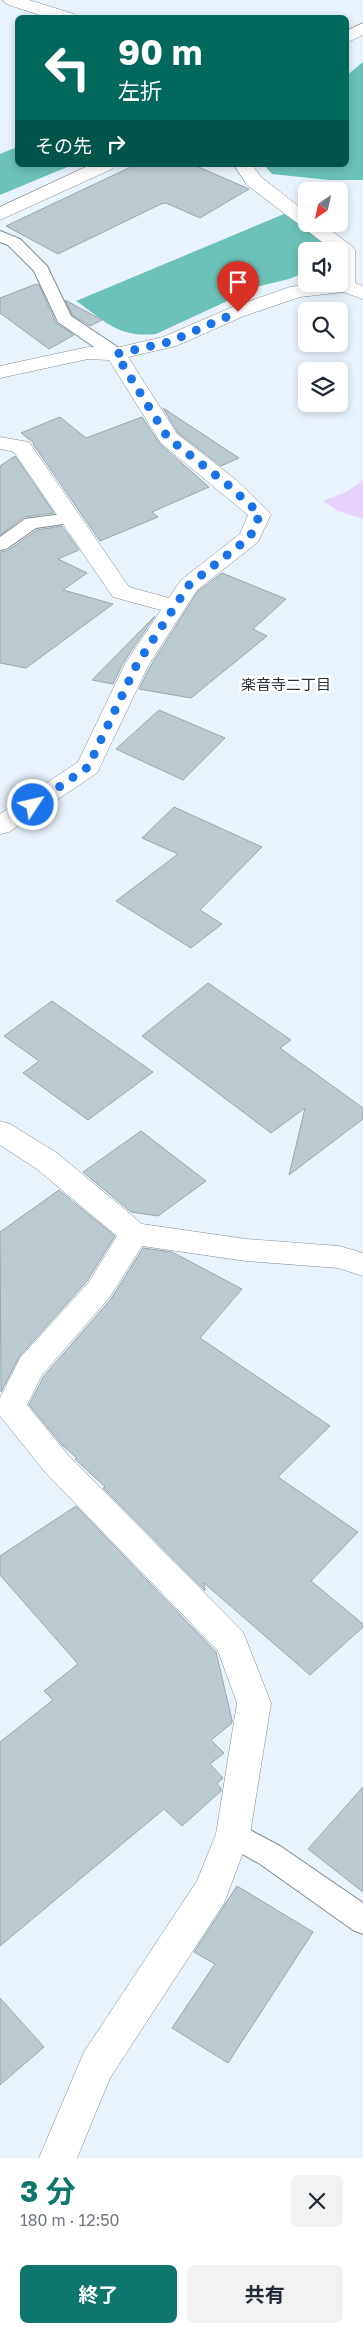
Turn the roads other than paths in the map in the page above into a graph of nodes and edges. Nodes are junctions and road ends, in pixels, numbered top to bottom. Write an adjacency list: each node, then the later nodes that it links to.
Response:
1 (12, 0): 2 (street)
2 (59, 15)
3 (363, 28): 4 (street)
4 (349, 36)
5 (101, 167): 7 (street)
6 (245, 167): 8 (street)
7 (0, 214)
8 (298, 215)
9 (321, 232): 11 (street)
10 (0, 236): 12 (lane)
11 (354, 289): 12 (street)
12 (116, 354): 13 (street); 17 (street)
13 (0, 372)
14 (0, 443): 15 (street)
15 (70, 518): 16 (lane); 17 (street)
16 (0, 545)
17 (175, 607): 18 (street)
18 (0, 826)
19 (0, 1131): 20 (street)
20 (134, 1234): 21 (street); 22 (street)
21 (363, 1265)
22 (5, 1402): 23 (street)
23 (233, 1834): 24 (lane); 25 (street)
24 (363, 1920)
25 (58, 2158)

